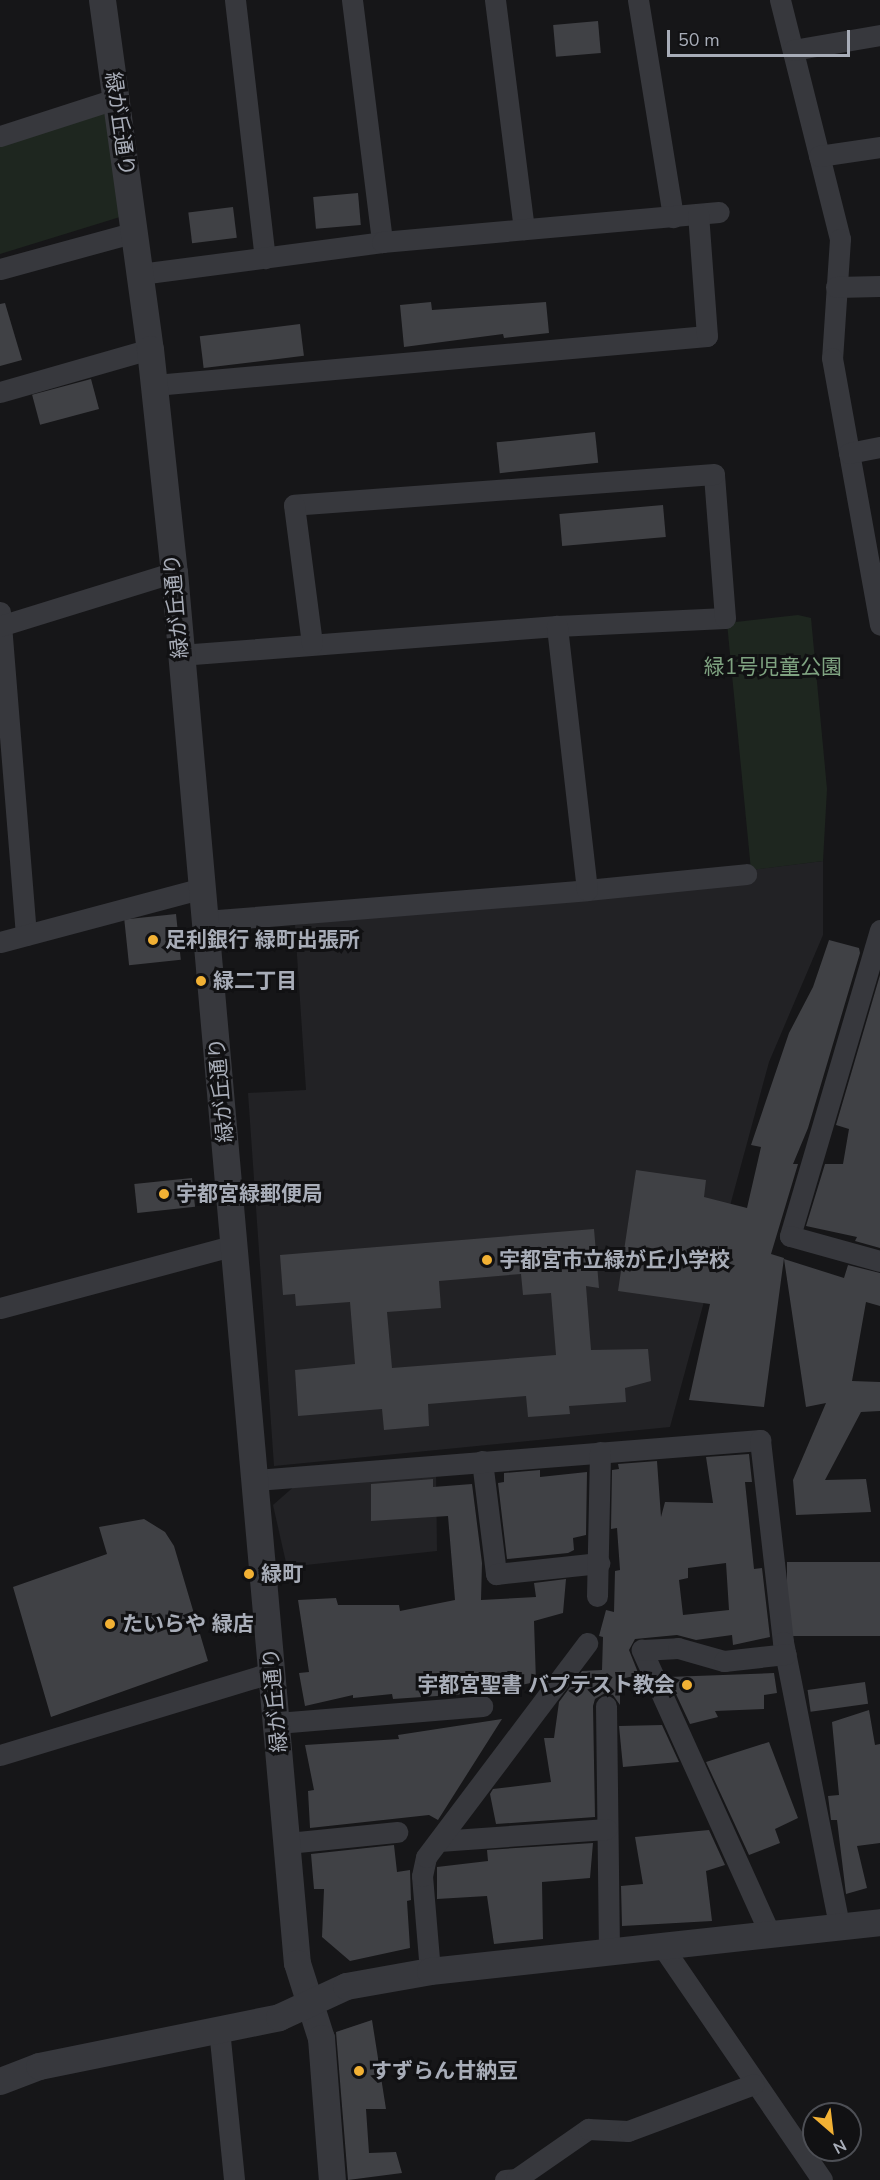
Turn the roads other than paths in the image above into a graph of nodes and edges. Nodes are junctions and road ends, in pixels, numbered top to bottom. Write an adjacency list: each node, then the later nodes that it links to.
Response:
1 (102, 0): 9 (street, 緑が丘通り)
2 (235, 0): 17 (street)
3 (352, 0): 16 (street)
4 (495, 0): 14 (street)
5 (638, 0): 13 (street)
6 (780, 0): 8 (street)
7 (880, 35): 8 (street)
8 (793, 50): 12 (street)
9 (118, 98): 10 (street); 15 (street, 緑が丘通り)
10 (0, 136)
11 (880, 147): 12 (street)
12 (819, 156): 20 (street)
13 (673, 217): 14 (street); 23 (street)
14 (524, 229): 16 (street)
15 (135, 232): 18 (street); 19 (street, 緑が丘通り)
16 (382, 242): 17 (street)
17 (265, 258): 19 (street)
18 (0, 269)
19 (140, 274): 22 (street, 緑が丘通り)
20 (836, 286): 21 (street); 26 (street)
21 (880, 286)
22 (150, 349): 23 (street, 緑が丘通り); 24 (street)
23 (155, 385): 28 (street, 緑が丘通り)
24 (0, 392)
25 (880, 447): 26 (street)
26 (849, 453): 27 (street)
27 (875, 566): 30 (street)
28 (174, 572): 29 (street); 33 (street, 緑が丘通り)
29 (1, 621): 34 (street)
30 (880, 625)
31 (557, 626): 32 (street); 32 (street); 37 (street)
32 (312, 644): 33 (street)
33 (180, 655): 36 (street, 緑が丘通り)
34 (4, 752): 40 (street)
35 (746, 874): 37 (street)
36 (203, 888): 38 (street, 緑が丘通り); 40 (street)
37 (587, 890): 38 (street)
38 (205, 921): 42 (street, 緑が丘通り)
39 (880, 930): 43 (street)
40 (27, 935): 41 (street)
41 (0, 942)
42 (235, 1245): 44 (street); 47 (street, 緑が丘通り)
43 (880, 1261)
44 (0, 1308)
45 (600, 1452): 46 (street); 48 (street); 51 (street)
46 (482, 1461): 47 (street); 48 (street)
47 (256, 1479): 52 (street, 緑が丘通り)
48 (599, 1563): 49 (street)
49 (597, 1596)
50 (587, 1643): 59 (street)
51 (786, 1654): 62 (street); 63 (street)
52 (273, 1672): 55 (street, 緑が丘通り); 56 (street)
53 (482, 1706): 55 (street)
54 (606, 1706): 57 (street)
55 (277, 1724): 60 (street, 緑が丘通り)
56 (0, 1755)
57 (607, 1829): 59 (street); 65 (street)
58 (397, 1832): 60 (street)
59 (439, 1841): 66 (street)
60 (288, 1843): 67 (street, 緑が丘通り)
61 (880, 1922): 62 (street)
62 (839, 1926): 63 (street)
63 (770, 1934): 64 (street)
64 (662, 1946): 65 (street); 70 (street)
65 (609, 1952): 66 (street)
66 (430, 1971): 67 (street)
67 (311, 2001): 68 (street); 72 (street, 緑が丘通り)
68 (219, 2029): 69 (street); 71 (street)
69 (0, 2081)
70 (754, 2084): 73 (street); 74 (street)
71 (234, 2180)
72 (332, 2180)
73 (505, 2180)
74 (822, 2180)

